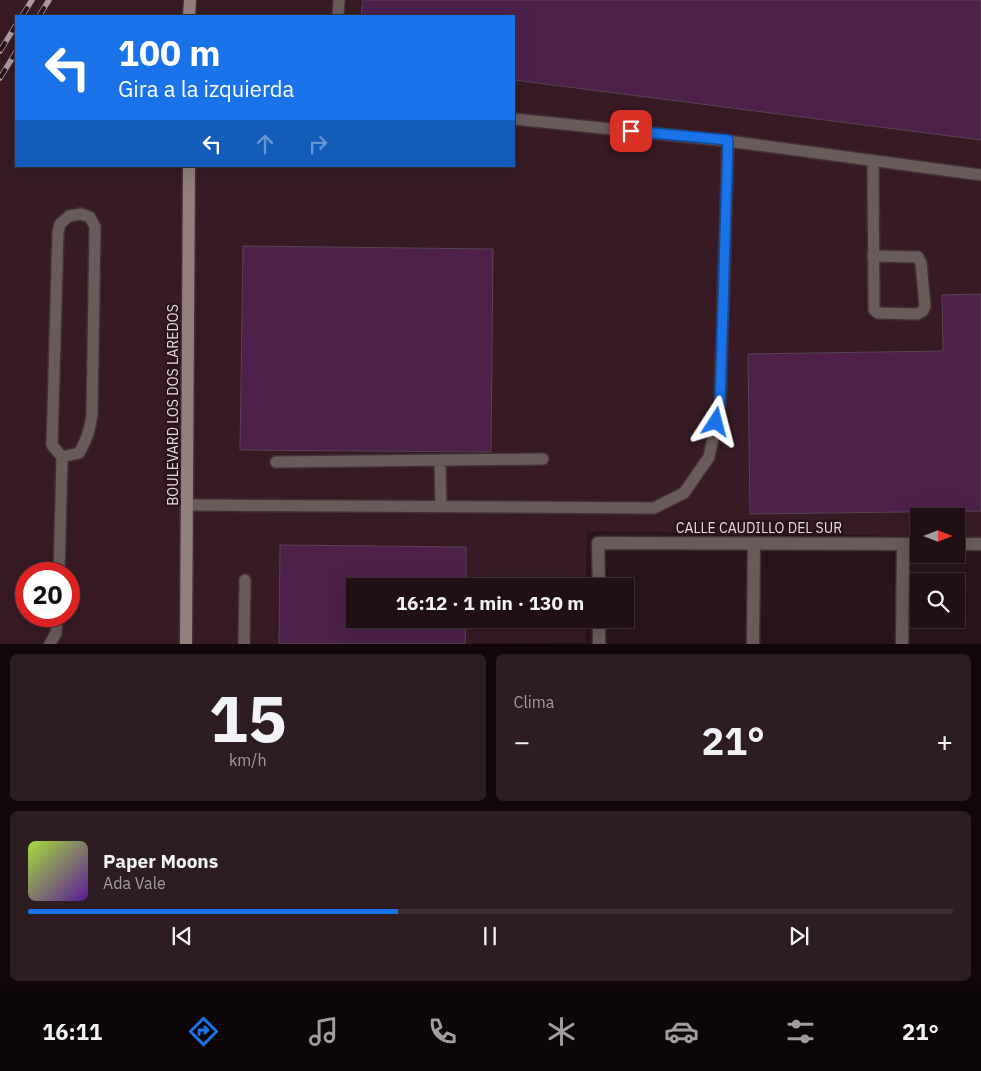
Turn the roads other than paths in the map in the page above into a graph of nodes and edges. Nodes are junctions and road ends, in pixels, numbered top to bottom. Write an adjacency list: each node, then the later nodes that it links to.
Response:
1 (190, 0): 3 (street)
2 (339, 0): 4 (lane)
3 (189, 15)
4 (338, 15)
5 (515, 119): 6 (lane)
6 (728, 140): 7 (lane); 16 (lane)
7 (872, 160): 9 (lane); 10 (lane)
8 (190, 167): 15 (street, BOULEVARD LOS DOS LAREDOS)
9 (981, 175)
10 (874, 256): 10 (lane)
11 (62, 457): 11 (lane); 22 (lane)
12 (543, 459): 13 (lane)
13 (440, 460): 14 (lane); 16 (lane)
14 (276, 462)
15 (187, 505): 16 (lane); 28 (street, BOULEVARD LOS DOS LAREDOS)
16 (441, 507)
17 (754, 544): 18 (street, CALLE CAUDILLO DEL SUR); 23 (street, CALLE CAUDILLO DEL SUR); 31 (street)
18 (903, 544): 19 (street, CALLE CAUDILLO DEL SUR); 32 (street)
19 (910, 544)
20 (965, 544): 21 (street)
21 (981, 544)
22 (59, 562)
23 (599, 578)
24 (245, 580): 29 (lane)
25 (56, 627): 27 (lane)
26 (599, 628): 30 (street)
27 (50, 644)
28 (186, 644)
29 (244, 644)
30 (599, 644)
31 (754, 644)
32 (902, 644)

